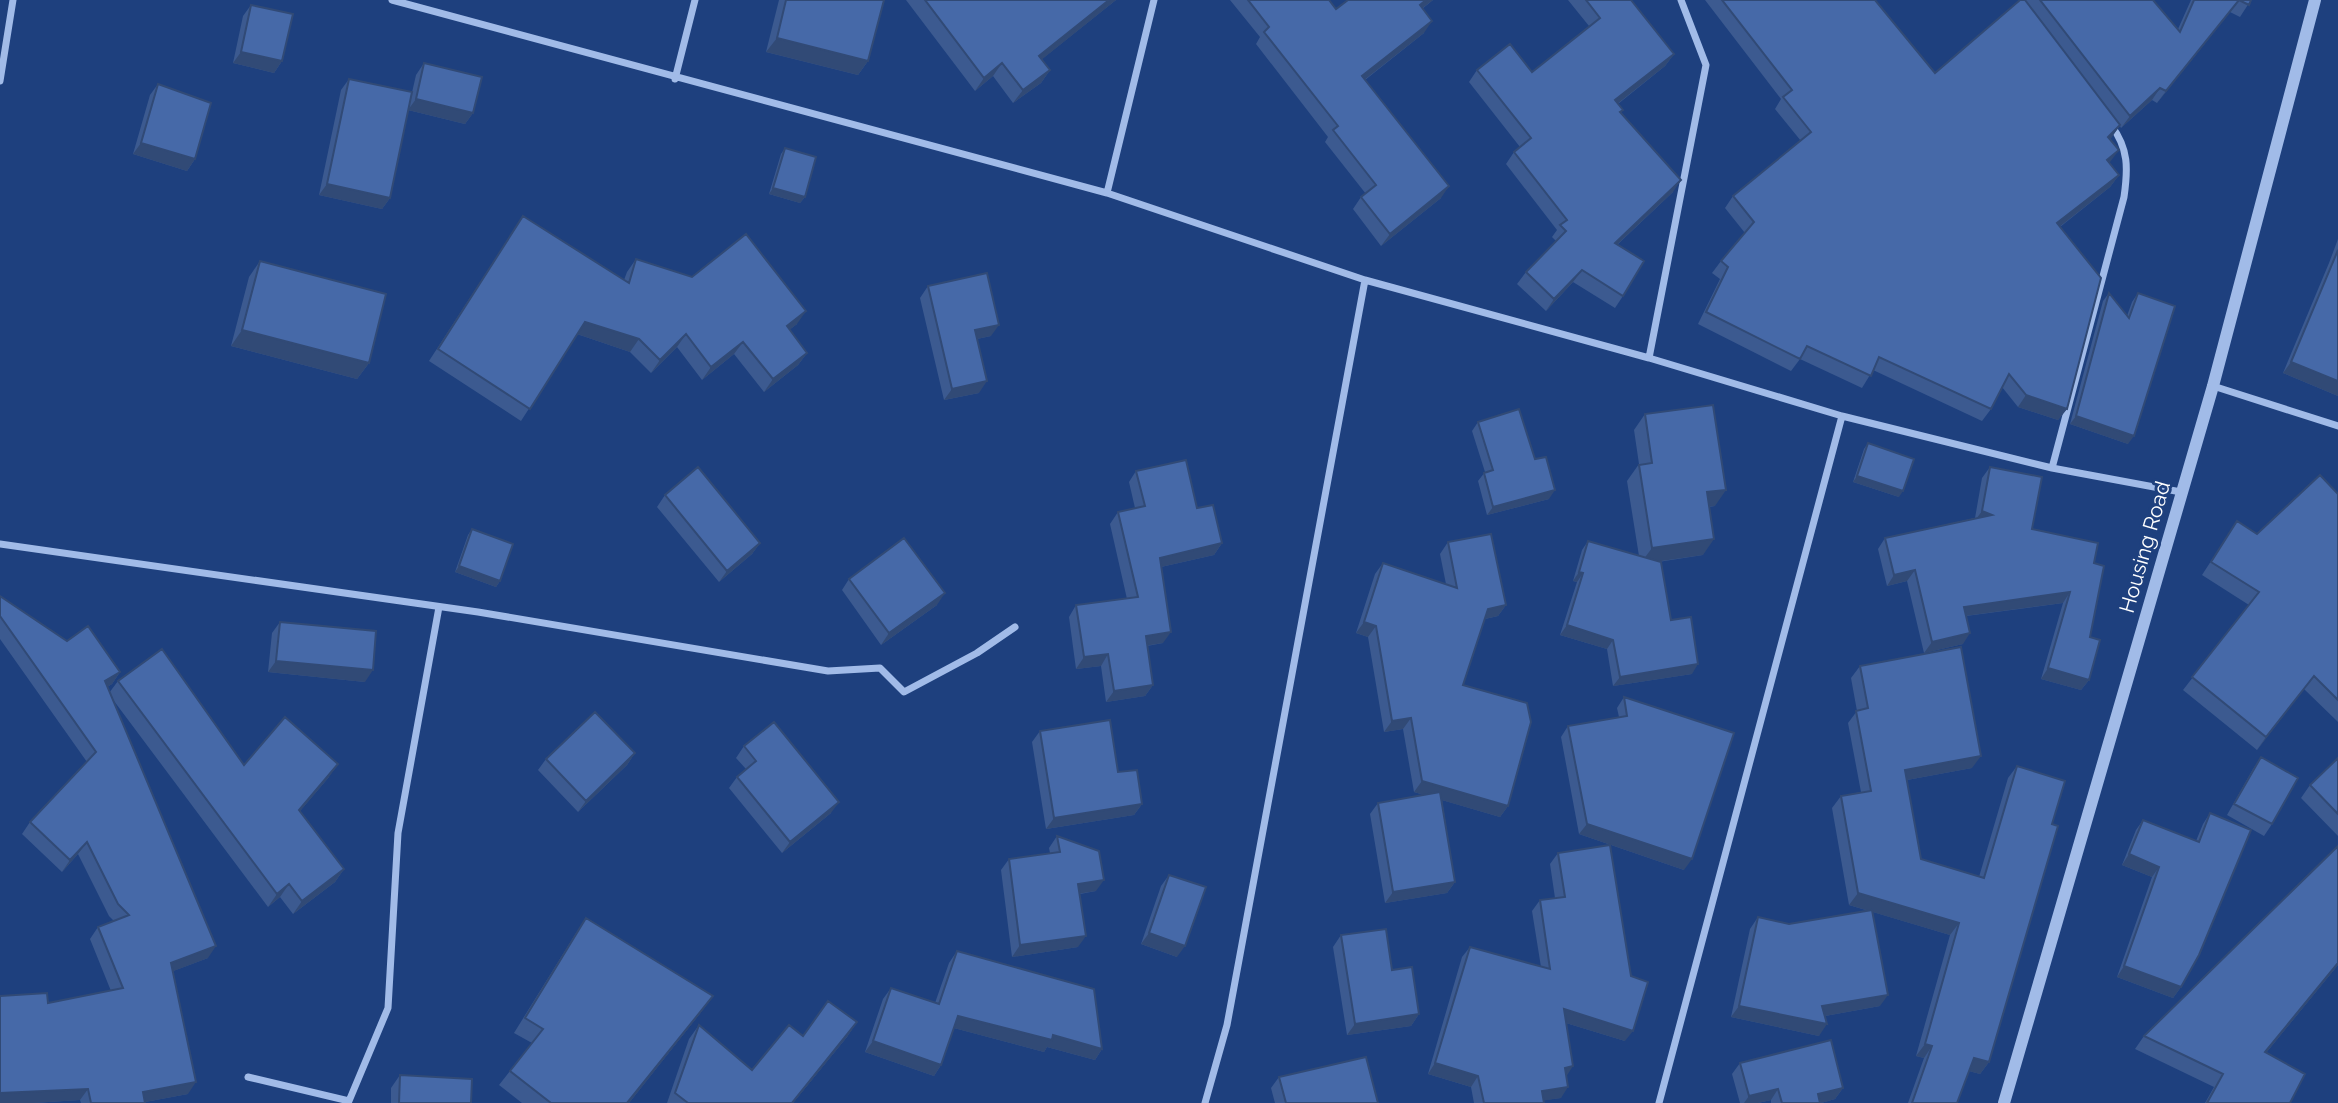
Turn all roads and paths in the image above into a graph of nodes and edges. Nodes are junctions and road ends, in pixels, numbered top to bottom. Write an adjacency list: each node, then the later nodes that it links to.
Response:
1 (13, 0): 8 (street)
2 (392, 0): 7 (street)
3 (695, 0): 7 (street)
4 (1154, 0): 10 (street)
5 (1681, 0): 12 (street)
6 (2315, 0): 13 (street, Housing Road)
7 (675, 79): 10 (street)
8 (0, 81)
9 (2108, 120): 16 (street)
10 (1107, 193): 11 (street)
11 (1365, 280): 12 (street); 22 (street)
12 (1649, 358): 14 (street)
13 (2213, 386): 15 (street); 17 (street, Housing Road)
14 (1842, 416): 16 (street); 23 (street)
15 (2338, 426)
16 (2052, 468): 17 (street)
17 (2180, 492): 24 (street, Housing Road)
18 (0, 544): 19 (street)
19 (439, 607): 20 (street); 21 (street)
20 (1015, 627)
21 (248, 1077)
22 (1205, 1103)
23 (1659, 1103)
24 (2004, 1103)

